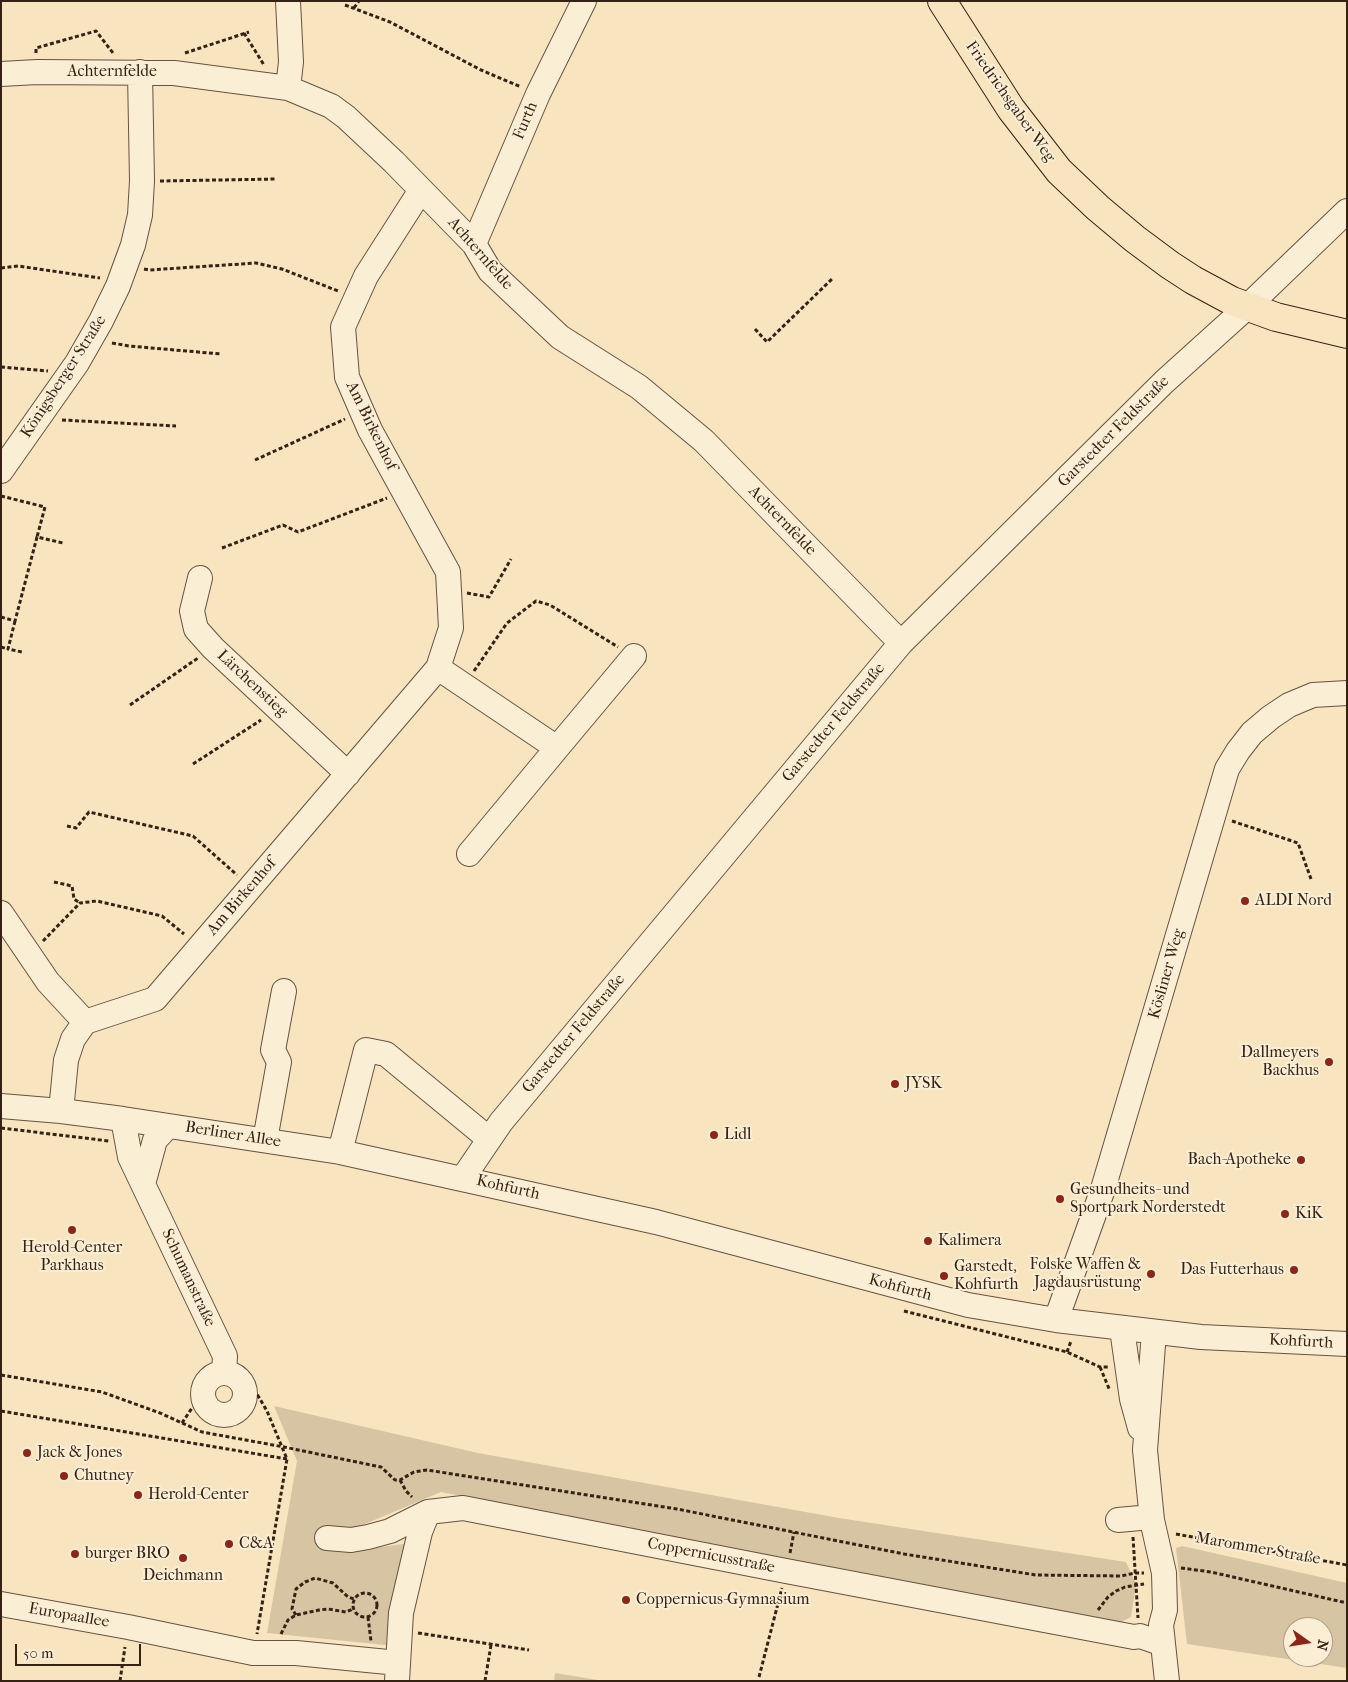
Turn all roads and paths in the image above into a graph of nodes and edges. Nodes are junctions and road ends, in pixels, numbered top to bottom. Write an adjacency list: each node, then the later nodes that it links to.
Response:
1 (288, 1): 13 (street)
2 (360, 1): 6 (path)
3 (584, 1): 14 (street, Furth)
4 (942, 1): 24 (main road, Friedrichsgaber Weg)
5 (345, 4): 6 (path)
6 (354, 8): 14 (path)
7 (249, 32): 8 (path)
8 (244, 34): 11 (path); 13 (path)
9 (37, 72): 10 (street, Achternfelde); 10 (path); 12 (street, Achternfelde)
10 (134, 72): 11 (street, Achternfelde); 16 (street, Königsberger Straße)
11 (174, 72): 13 (street, Achternfelde)
12 (1, 74)
13 (283, 87): 17 (street, Achternfelde)
14 (538, 94): 19 (street, Furth)
15 (277, 179): 16 (path)
16 (142, 181): 21 (street, Königsberger Straße)
17 (421, 190): 19 (street, Achternfelde); 23 (street, Am Birkenhof)
18 (1347, 211): 24 (street, Garstedter Feldstraße)
19 (474, 244): 46 (street, Achternfelde)
20 (1, 268): 21 (path)
21 (124, 272): 23 (path); 27 (street, Königsberger Straße)
22 (832, 279): 25 (path)
23 (356, 298): 31 (street, Am Birkenhof)
24 (1247, 307): 26 (main road, Friedrichsgaber Weg); 46 (street, Garstedter Feldstraße)
25 (755, 329)
26 (1347, 334)
27 (91, 338): 28 (path); 30 (street, Königsberger Straße)
28 (221, 354)
29 (1, 367): 30 (path)
30 (71, 372): 32 (street, Königsberger Straße)
31 (362, 412): 34 (path); 36 (street, Am Birkenhof)
32 (38, 419): 33 (path); 35 (street, Königsberger Straße)
33 (176, 426)
34 (255, 460)
35 (1, 471)
36 (404, 492): 40 (path); 43 (street, Am Birkenhof)
37 (1, 496): 38 (path)
38 (37, 537): 39 (path); 45 (path)
39 (63, 543)
40 (222, 548)
41 (511, 559): 43 (path)
42 (200, 578): 48 (street, Lärchenstieg)
43 (449, 590): 52 (street, Am Birkenhof)
44 (1, 617): 45 (path)
45 (15, 620): 49 (path)
46 (901, 643): 77 (street, Garstedter Feldstraße)
47 (1, 647): 49 (path)
48 (213, 648): 55 (path); 56 (street, Lärchenstieg)
49 (8, 649): 50 (path)
50 (22, 652)
51 (634, 656): 53 (path); 57 (street)
52 (438, 668): 53 (street); 59 (street, Am Birkenhof)
53 (464, 686): 57 (street)
54 (1347, 693): 60 (street, Kösliner Weg)
55 (130, 705)
56 (278, 709): 58 (path); 59 (street, Lärchenstieg)
57 (557, 748): 62 (street)
58 (193, 764)
59 (348, 774): 65 (street, Am Birkenhof)
60 (1212, 815): 63 (path); 83 (street, Kösliner Weg)
61 (67, 826): 65 (path)
62 (469, 854)
63 (1311, 879)
64 (54, 882): 66 (path)
65 (251, 888): 68 (street, Am Birkenhof)
66 (80, 903): 68 (path); 69 (path)
67 (1, 914): 69 (street)
68 (200, 947): 71 (street, Am Birkenhof)
69 (30, 954): 71 (street)
70 (284, 991): 78 (street)
71 (85, 1022): 73 (street)
72 (1, 1106): 73 (street, Berliner Allee)
73 (61, 1111): 76 (street, Berliner Allee)
74 (168, 1126): 76 (street, Berliner Allee); 78 (street, Berliner Allee); 81 (street)
75 (1, 1128): 76 (path)
76 (124, 1129): 81 (street, Schumanstraße)
77 (489, 1139): 79 (street); 80 (street, Garstedter Feldstraße)
78 (265, 1140): 79 (street, Berliner Allee)
79 (340, 1152): 80 (street, Berliner Allee)
80 (463, 1178): 83 (street, Kohfurth)
81 (143, 1184): 87 (street, Schumanstraße)
82 (903, 1310): 90 (path)
83 (1056, 1320): 84 (street, Kohfurth)
84 (1122, 1329): 85 (street, Kohfurth); 95 (street)
85 (1154, 1332): 86 (street, Kohfurth); 95 (street)
86 (1347, 1344)
87 (224, 1373): 89 (street); 91 (street)
88 (1, 1375): 93 (path)
89 (245, 1392): 91 (street); 94 (path)
90 (1110, 1392)
91 (204, 1402): 93 (path)
92 (1, 1412): 96 (path)
93 (182, 1423): 94 (path)
94 (284, 1446): 96 (path); 99 (path)
95 (1145, 1450): 98 (street)
96 (288, 1459): 118 (path)
97 (428, 1512): 100 (street); 103 (street, Coppernicusstraße); 113 (street)
98 (1144, 1522): 101 (path, Marommer Straße); 104 (path); 114 (street)
99 (794, 1532): 103 (path); 104 (path)
100 (327, 1538)
101 (1347, 1566)
102 (1176, 1567): 107 (path)
103 (786, 1571): 111 (street, Coppernicusstraße); 121 (path)
104 (1135, 1573): 105 (path)
105 (1136, 1584): 111 (path); 115 (path)
106 (354, 1599): 109 (path); 109 (path); 110 (path)
107 (1347, 1603)
108 (1, 1604): 112 (street, Europaallee)
109 (353, 1609): 110 (path)
110 (296, 1615): 119 (path)
111 (1072, 1625): 115 (street, Coppernicusstraße)
112 (128, 1627): 118 (street, Europaallee); 122 (path)
113 (399, 1629): 116 (path); 120 (street)
114 (1162, 1635): 115 (street, Coppernicusstraße); 124 (street)
115 (1140, 1636)
116 (491, 1645): 117 (path); 123 (path)
117 (529, 1650)
118 (253, 1653): 119 (street, Europaallee)
119 (281, 1653): 120 (street, Europaallee)
120 (398, 1672)
121 (759, 1677)
122 (120, 1681)
123 (485, 1681)
124 (1167, 1681)

